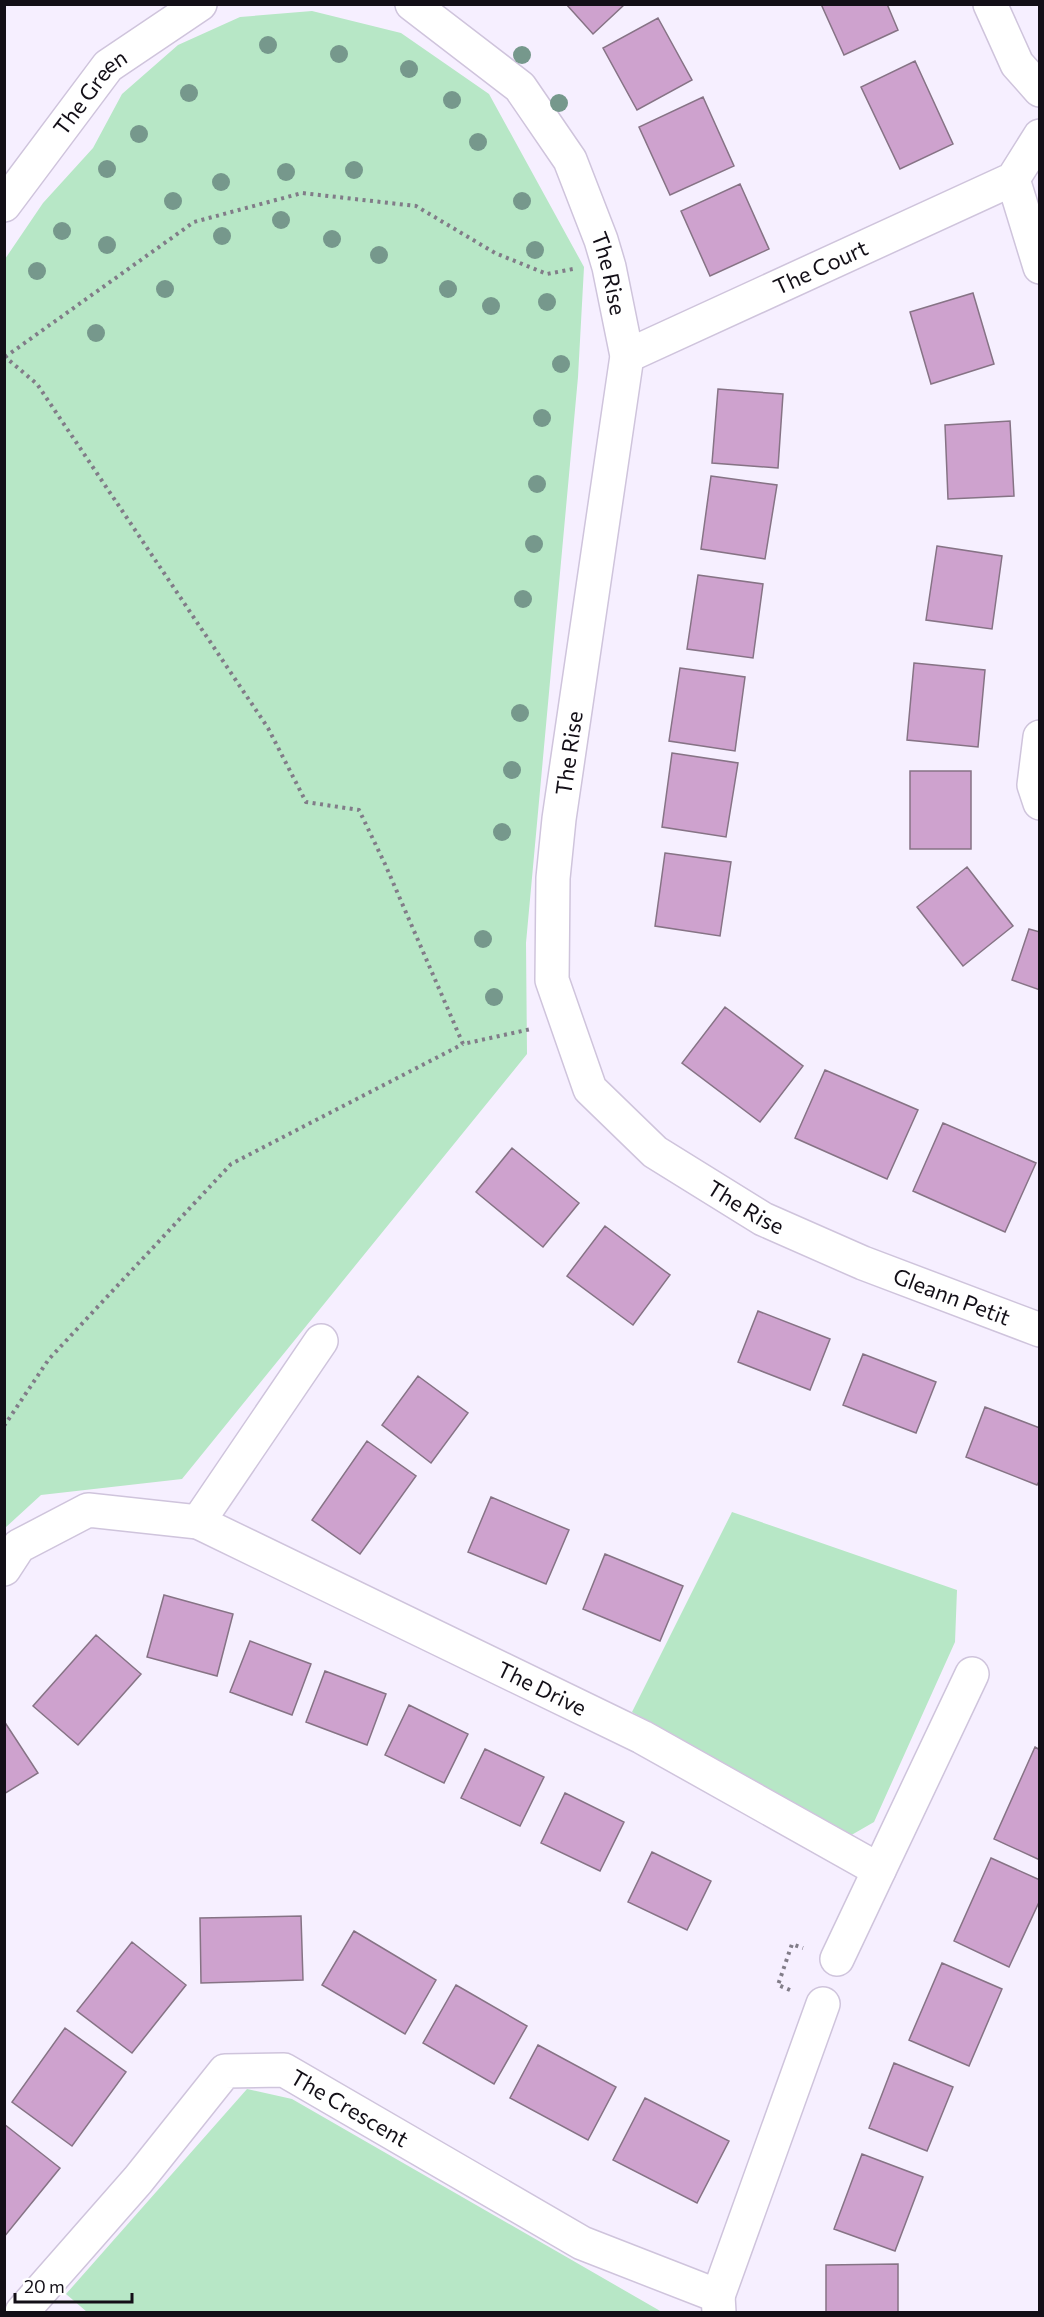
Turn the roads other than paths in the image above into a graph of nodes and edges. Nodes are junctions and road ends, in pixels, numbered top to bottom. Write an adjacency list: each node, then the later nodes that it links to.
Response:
1 (200, 4): 7 (street, The Green)
2 (412, 4): 9 (street, The Rise)
3 (990, 4): 4 (street)
4 (1040, 90)
5 (1040, 136): 6 (street)
6 (1013, 179): 8 (street); 9 (street, The Court)
7 (4, 205)
8 (1040, 267)
9 (627, 356): 12 (street, The Rise)
10 (1040, 737): 11 (street)
11 (1040, 802)
12 (863, 1263): 13 (street, Gleann Petit)
13 (1040, 1330)
14 (321, 1341): 15 (street)
15 (198, 1521): 16 (street, The Drive); 18 (street, The Drive)
16 (4, 1569)
17 (972, 1674): 18 (street)
18 (879, 1870): 19 (street)
19 (837, 1959)
20 (823, 2004): 21 (street, The Crescent)
21 (719, 2304): 22 (street, The Crescent)
22 (22, 2313)

